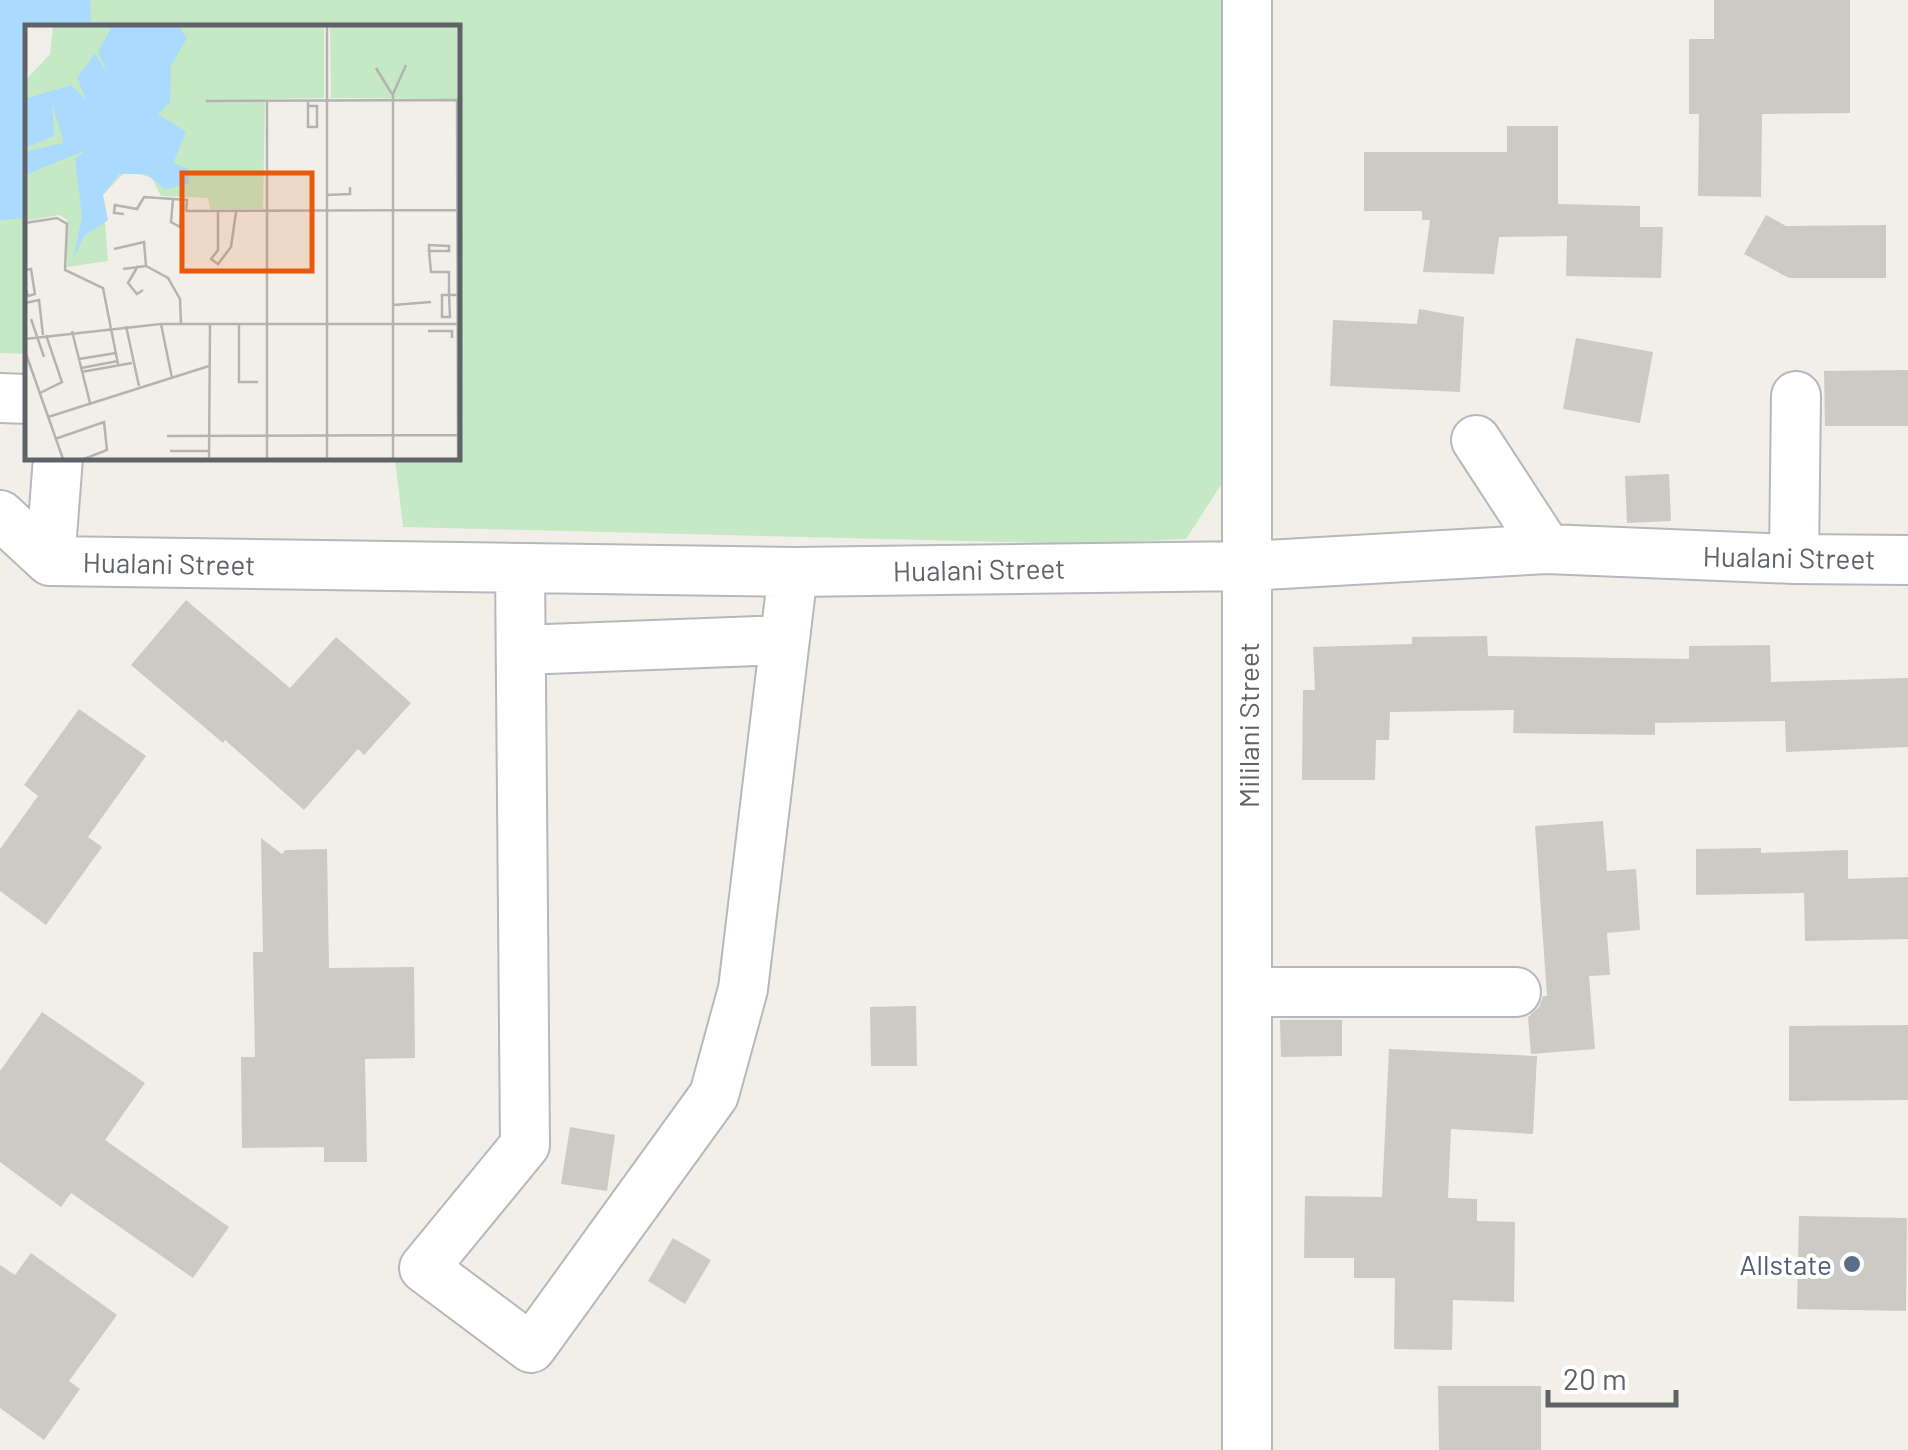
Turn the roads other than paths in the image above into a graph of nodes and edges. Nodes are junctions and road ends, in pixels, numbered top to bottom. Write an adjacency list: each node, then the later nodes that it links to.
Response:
1 (1246, 0): 12 (street, Mililani Street)
2 (1796, 396): 9 (street)
3 (0, 398): 4 (street)
4 (25, 399)
5 (1476, 440): 8 (street)
6 (58, 460): 11 (street)
7 (0, 514): 11 (street)
8 (1547, 549): 9 (street, Hualani Street); 12 (street, Hualani Street)
9 (1794, 559): 10 (street, Hualani Street)
10 (1908, 560)
11 (50, 561): 13 (street, Hualani Street)
12 (1248, 566): 14 (street, Hualani Street); 17 (street, Mililani Street)
13 (520, 568): 14 (street, Hualani Street); 16 (street)
14 (792, 572): 15 (street)
15 (784, 640): 16 (street); 16 (street)
16 (521, 650)
17 (1248, 992): 18 (street); 19 (street, Mililani Street)
18 (1516, 992)
19 (1248, 1450)

